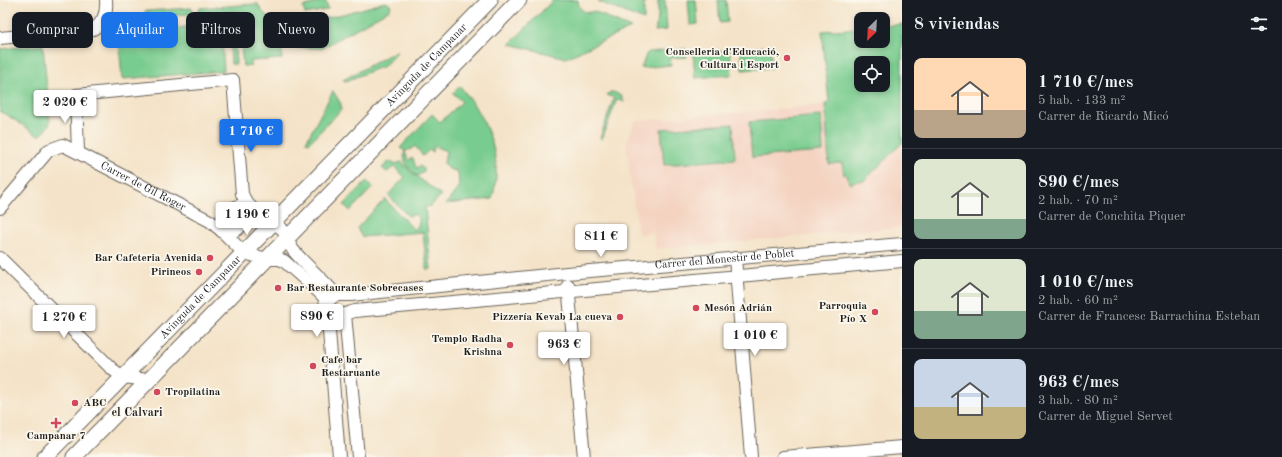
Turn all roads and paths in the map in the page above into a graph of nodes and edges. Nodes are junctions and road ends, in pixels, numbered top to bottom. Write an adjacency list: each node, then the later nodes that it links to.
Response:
1 (490, 0): 4 (main road, Avinguda de Campanar)
2 (519, 0): 6 (main road, Avinguda de Campanar)
3 (106, 4): 5 (street)
4 (466, 25): 6 (main road); 10 (main road, Avinguda de Campanar)
5 (0, 38)
6 (480, 40): 12 (main road, Avinguda de Campanar)
7 (78, 152): 8 (street); 9 (street, Carrer de Gil Roger); 11 (street, Carrer de Gil Roger)
8 (250, 207): 10 (street); 11 (street); 11 (street)
9 (0, 208)
10 (273, 224): 12 (street); 14 (main road, Avinguda de Campanar)
11 (222, 231): 14 (street, Carrer de Gil Roger)
12 (286, 238): 17 (main road, Avinguda de Campanar); 23 (street)
13 (902, 244): 16 (street, Carrer del Monestir de Poblet)
14 (244, 253): 17 (street); 27 (main road, Avinguda de Campanar)
15 (0, 258): 27 (street)
16 (735, 258): 19 (street, Carrer del Monestir de Poblet); 20 (street)
17 (267, 259): 24 (street); 28 (main road, Avinguda de Campanar)
18 (902, 261): 20 (street, Carrer del Monestir de Poblet)
19 (567, 273): 21 (street, Carrer del Monestir de Poblet); 22 (street)
20 (736, 276): 22 (street, Carrer del Monestir de Poblet); 37 (street)
21 (380, 292): 23 (street, Carrer del Monestir de Poblet); 25 (street)
22 (568, 292): 25 (street, Carrer del Monestir de Poblet); 36 (street)
23 (339, 295): 24 (street); 26 (street)
24 (328, 308): 26 (street, Carrer del Monestir de Poblet); 34 (street)
25 (381, 309): 26 (street, Carrer del Monestir de Poblet)
26 (346, 313): 35 (street)
27 (123, 377): 28 (street); 32 (main road, Avinguda de Campanar)
28 (149, 380): 33 (main road, Avinguda de Campanar)
29 (902, 447): 30 (street)
30 (888, 453): 31 (street)
31 (814, 456): 38 (street)
32 (45, 457)
33 (74, 457)
34 (339, 457)
35 (358, 457)
36 (584, 457)
37 (751, 457)
38 (784, 457)

